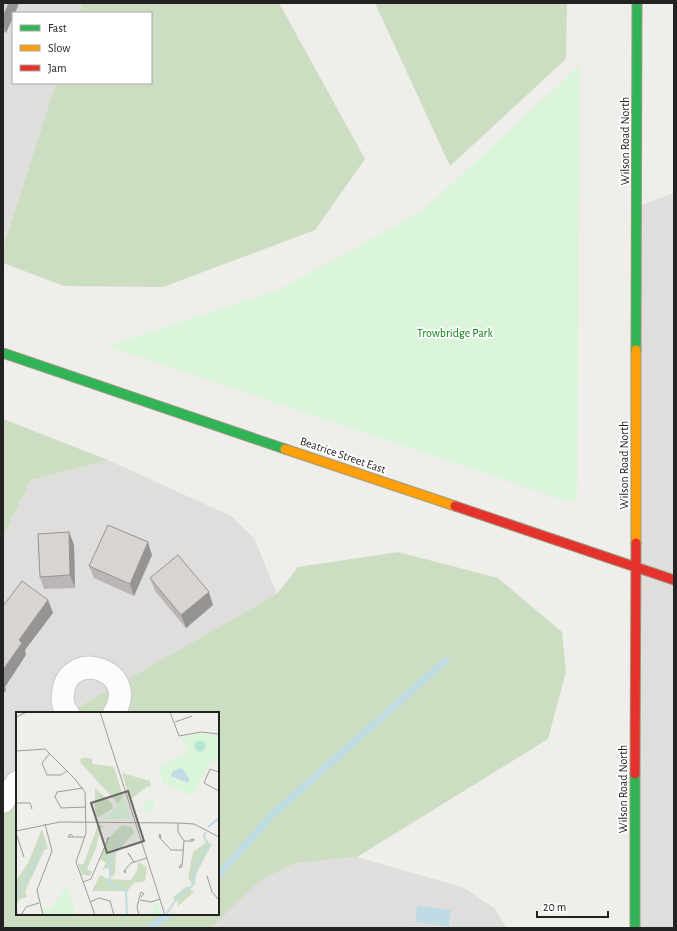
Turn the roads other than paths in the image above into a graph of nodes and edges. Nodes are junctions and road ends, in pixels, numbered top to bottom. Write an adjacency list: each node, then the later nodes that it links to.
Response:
1 (637, 3): 3 (main road, Wilson Road North)
2 (3, 353): 3 (main road, Beatrice Street East)
3 (635, 566): 4 (main road, Beatrice Street East); 9 (main road, Wilson Road North)
4 (674, 580)
5 (66, 712): 6 (street)
6 (114, 712)
7 (16, 783): 8 (street)
8 (3, 802)
9 (635, 928)

